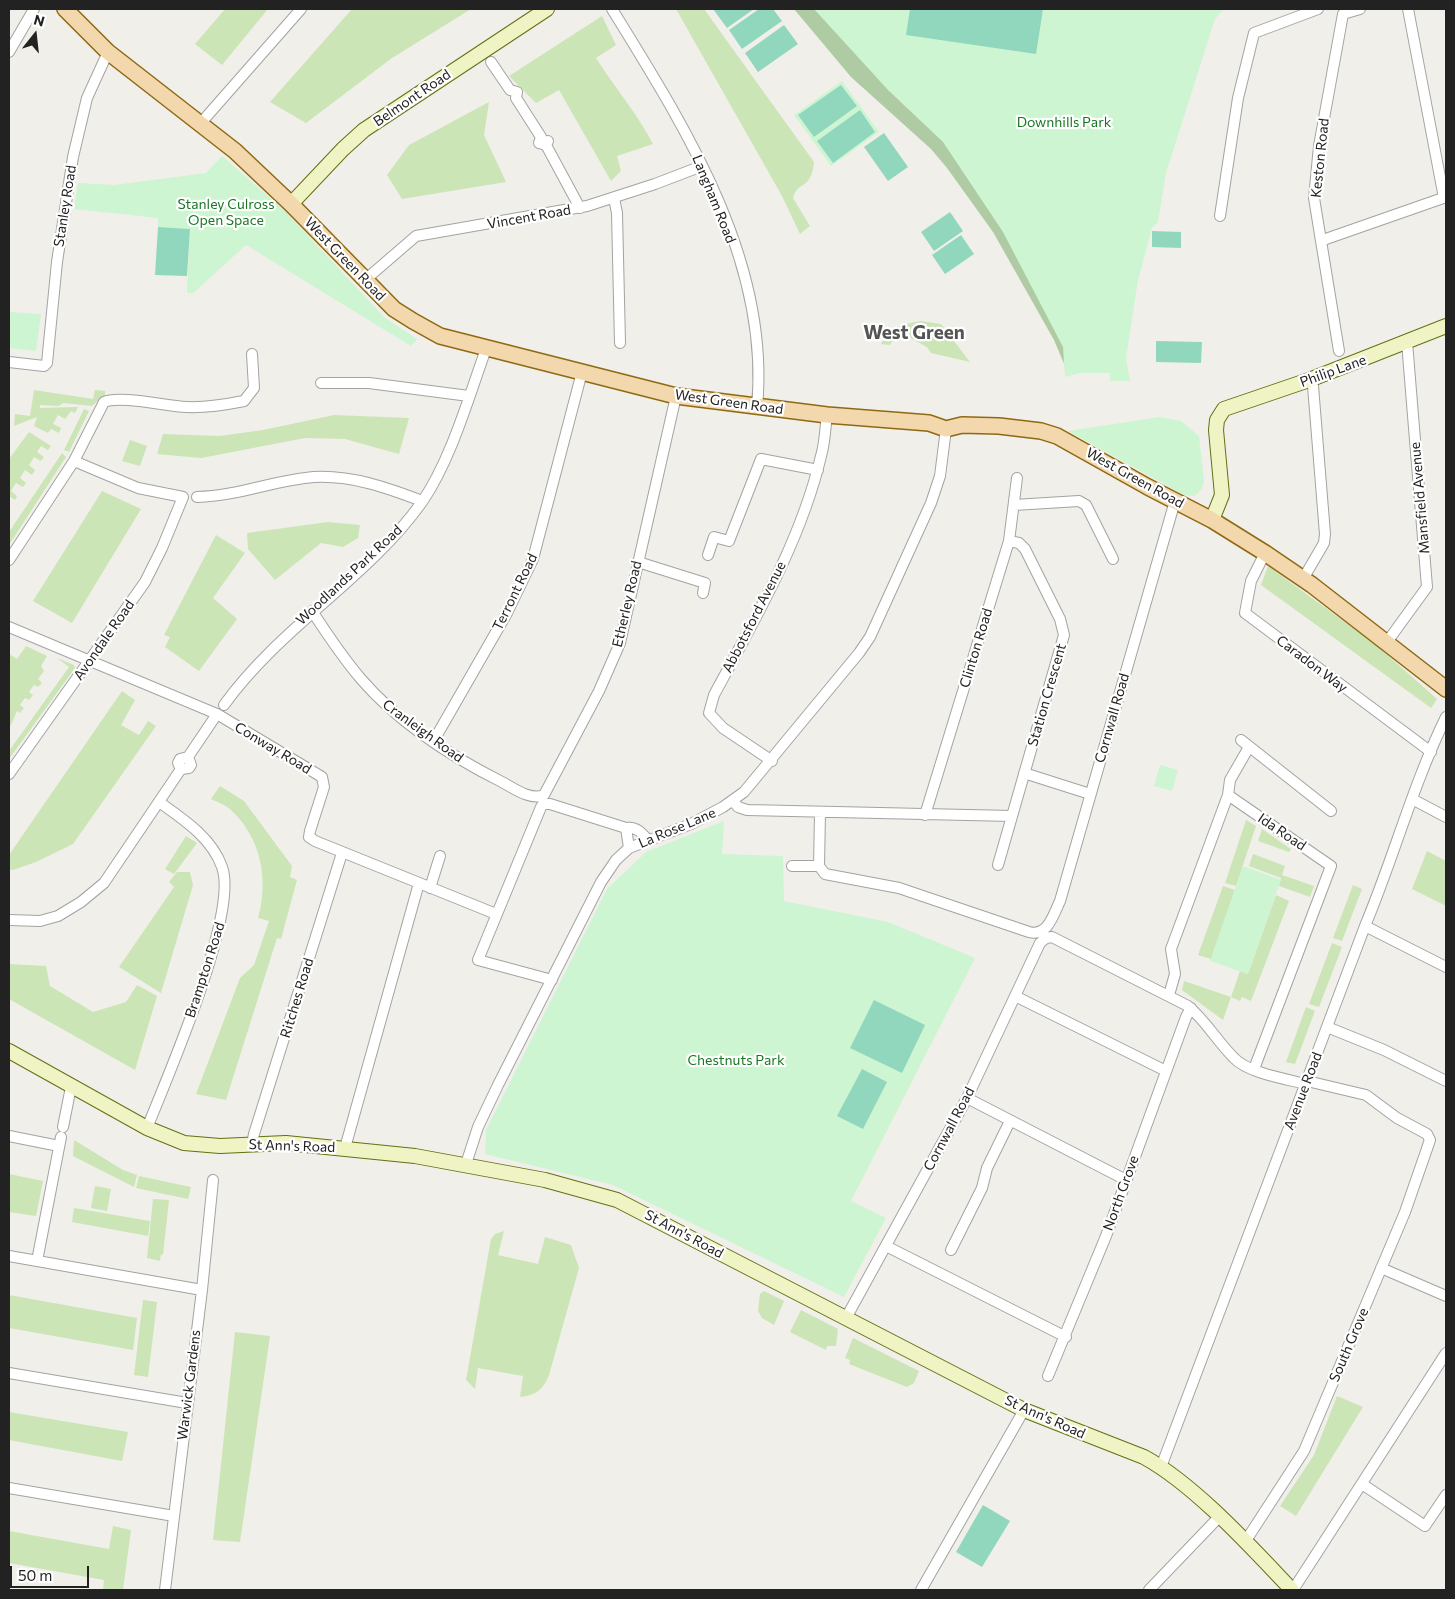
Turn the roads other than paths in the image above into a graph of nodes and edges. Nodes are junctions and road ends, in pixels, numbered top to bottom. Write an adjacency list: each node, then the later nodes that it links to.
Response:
1 (34, 9): 10 (street)
2 (65, 9): 11 (main road, West Green Road)
3 (301, 9): 13 (street)
4 (547, 9): 17 (main road, Belmont Road)
5 (612, 9): 14 (street, Langham Road)
6 (1318, 9): 19 (street)
7 (1360, 9): 9 (street, Keston Road)
8 (1408, 9): 16 (street)
9 (1340, 11): 20 (street, Keston Road)
10 (9, 52)
11 (108, 52): 13 (main road, West Green Road); 28 (street, Stanley Road)
12 (491, 62): 18 (street)
13 (200, 124): 17 (main road, West Green Road)
14 (702, 166): 15 (street, Vincent Road); 34 (street, Langham Road)
15 (614, 198): 18 (street, Vincent Road); 24 (street)
16 (1445, 198): 20 (street)
17 (291, 204): 21 (main road, West Green Road)
18 (580, 208): 21 (street, Vincent Road)
19 (1220, 216)
20 (1323, 240): 26 (street, Keston Road)
21 (365, 280): 25 (main road, West Green Road)
22 (1446, 327): 23 (main road, Philip Lane)
23 (1407, 342): 30 (main road, Philip Lane); 55 (street, Mansfield Avenue)
24 (620, 343)
25 (486, 348): 29 (main road, West Green Road); 32 (street, Woodlands Park Road)
26 (1339, 351)
27 (252, 354): 37 (street)
28 (9, 362)
29 (582, 372): 33 (main road, West Green Road); 62 (street, Terront Road)
30 (1309, 380): 44 (main road, Philip Lane); 51 (street)
31 (321, 383): 32 (street)
32 (469, 396): 41 (street, Woodlands Park Road)
33 (676, 396): 34 (main road, West Green Road); 50 (street, Etherley Road)
34 (757, 407): 35 (main road, West Green Road)
35 (827, 415): 36 (main road, West Green Road); 38 (street, Abbotsford Avenue)
36 (946, 429): 42 (main road, West Green Road); 65 (street, La Rose Lane)
37 (74, 461): 49 (street); 56 (street, Avondale Road)
38 (818, 470): 47 (street); 65 (street, Abbotsford Avenue)
39 (1017, 478): 43 (street, Clinton Road)
40 (197, 497): 41 (street)
41 (422, 501): 53 (street, Woodlands Park Road)
42 (1175, 501): 44 (main road, West Green Road); 68 (street, Cornwall Road)
43 (1014, 505): 45 (street, Clinton Road); 48 (street)
44 (1212, 520): 46 (main road, West Green Road)
45 (1009, 541): 66 (street, Station Crescent); 76 (street, Clinton Road)
46 (1265, 553): 51 (main road, West Green Road); 64 (street, Caradon Way)
47 (708, 555)
48 (1113, 559)
49 (9, 560)
50 (638, 562): 52 (street); 71 (street, Etherley Road)
51 (1303, 579): 55 (main road, West Green Road)
52 (703, 593)
53 (312, 611): 58 (street, Woodlands Park Road); 62 (street, Cranleigh Road)
54 (9, 627): 56 (street, Conway Road)
55 (1387, 642): 57 (main road, West Green Road)
56 (90, 660): 59 (street, Conway Road); 67 (street, Avondale Road)
57 (1446, 689)
58 (224, 705)
59 (217, 714): 73 (street); 82 (street, Conway Road)
60 (1446, 716): 64 (street, Avenue Road)
61 (1241, 740): 63 (street)
62 (433, 742): 71 (street, Cranleigh Road)
63 (1250, 747): 69 (street); 74 (street)
64 (1431, 752): 70 (street, Avenue Road)
65 (772, 761): 72 (street, La Rose Lane)
66 (1024, 773): 68 (street); 77 (street, Station Crescent)
67 (9, 774)
68 (1090, 794): 92 (street, Cornwall Road)
69 (1228, 795): 96 (street); 100 (street, Ida Road)
70 (1412, 799): 78 (street); 91 (street, Avenue Road)
71 (541, 801): 79 (street, Cranleigh Road); 89 (street, Etherley Road)
72 (733, 801): 75 (street); 80 (street, La Rose Lane)
73 (159, 802): 90 (street); 107 (street, Brampton Road)
74 (1331, 811)
75 (820, 813): 76 (street); 86 (street)
76 (925, 815): 77 (street)
77 (1012, 816): 84 (street, Station Crescent)
78 (1446, 817)
79 (626, 828): 80 (street, Cranleigh Road); 81 (street)
80 (648, 840): 81 (street, La Rose Lane)
81 (629, 848): 94 (street, La Rose Lane)
82 (342, 853): 87 (street, Conway Road); 110 (street, Ritches Road)
83 (440, 856): 88 (street)
84 (998, 865)
85 (792, 866): 86 (street)
86 (819, 866): 92 (street)
87 (419, 883): 88 (street, Conway Road); 111 (street)
88 (430, 888): 89 (street, Conway Road)
89 (496, 914): 94 (street, Etherley Road)
90 (9, 920)
91 (1365, 926): 93 (street); 98 (street, Avenue Road)
92 (1044, 934): 95 (street, Cornwall Road); 96 (street)
93 (1446, 967)
94 (552, 980): 112 (street, La Rose Lane)
95 (1014, 996): 101 (street); 105 (street, Cornwall Road)
96 (1169, 996): 97 (street)
97 (1191, 1008): 100 (street); 101 (street, North Grove)
98 (1327, 1027): 102 (street); 103 (street, Avenue Road)
99 (9, 1050): 104 (main road, St Ann's Road)
100 (1254, 1069): 103 (street)
101 (1166, 1072): 114 (street, North Grove)
102 (1446, 1081)
103 (1307, 1082): 119 (street, South Grove); 129 (street, Avenue Road)
104 (71, 1087): 107 (main road, St Ann's Road); 109 (street)
105 (967, 1098): 106 (street); 115 (street, Cornwall Road)
106 (1010, 1121): 114 (street); 116 (street)
107 (147, 1128): 110 (main road, St Ann's Road)
108 (9, 1136): 109 (street)
109 (61, 1137): 118 (street)
110 (252, 1144): 111 (main road, St Ann's Road)
111 (345, 1148): 112 (main road, St Ann's Road)
112 (466, 1164): 122 (main road, St Ann's Road)
113 (213, 1180): 120 (street, Warwick Gardens)
114 (1126, 1180): 123 (street, North Grove)
115 (886, 1246): 122 (street, Cornwall Road); 123 (street)
116 (951, 1250)
117 (9, 1256): 118 (street)
118 (36, 1261): 120 (street)
119 (1381, 1268): 121 (street); 135 (street, South Grove)
120 (202, 1290): 127 (street, Warwick Gardens)
121 (1446, 1296)
122 (846, 1318): 128 (main road, St Ann's Road)
123 (1066, 1337): 126 (street, North Grove)
124 (1446, 1353): 130 (street)
125 (9, 1373): 127 (street)
126 (1048, 1376)
127 (187, 1402): 133 (street, Warwick Gardens)
128 (1024, 1410): 129 (main road, St Ann's Road); 137 (street)
129 (1161, 1467): 134 (main road, St Ann's Road)
130 (1362, 1484): 132 (street); 139 (street)
131 (9, 1488): 133 (street)
132 (1446, 1495)
133 (174, 1516): 136 (street, Warwick Gardens)
134 (1219, 1517): 135 (main road, St Ann's Road); 138 (street)
135 (1245, 1542): 139 (main road, St Ann's Road)
136 (165, 1590)
137 (921, 1590)
138 (1149, 1590)
139 (1293, 1590)

